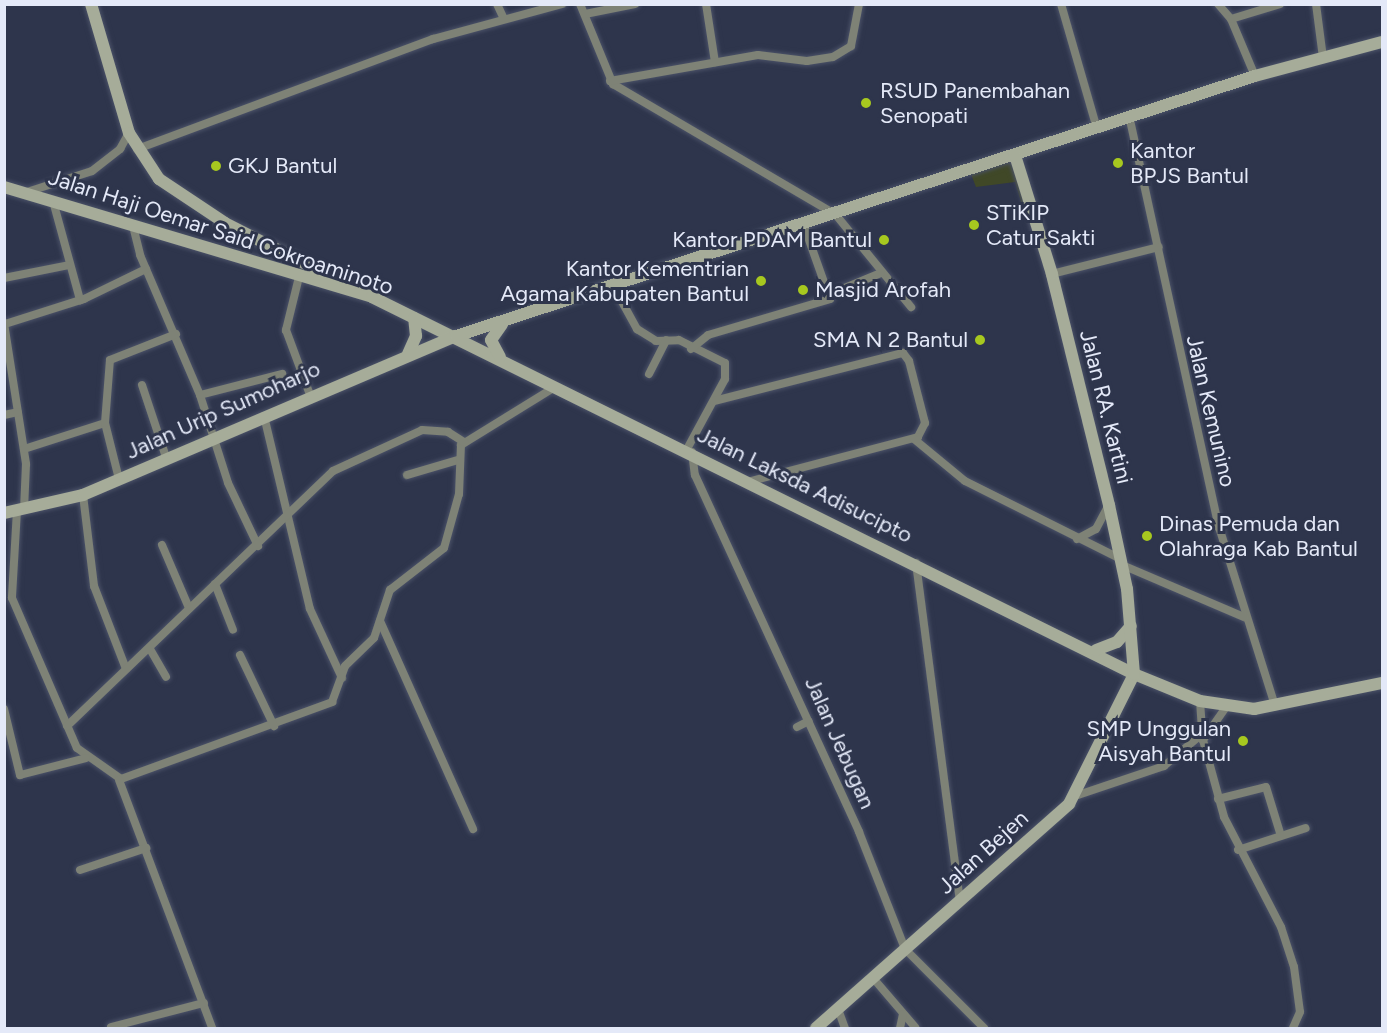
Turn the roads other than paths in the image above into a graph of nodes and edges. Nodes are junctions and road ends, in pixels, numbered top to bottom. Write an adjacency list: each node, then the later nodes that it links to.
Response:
1 (91, 4): 23 (main road)
2 (497, 4): 14 (street)
3 (562, 4): 14 (street)
4 (580, 4): 13 (street)
5 (635, 4): 12 (street)
6 (706, 4): 18 (street)
7 (859, 4): 18 (street)
8 (1060, 4): 22 (street)
9 (1218, 4): 15 (street)
10 (1280, 4): 15 (street)
11 (1316, 4): 17 (street)
12 (611, 7): 13 (street)
13 (585, 14): 20 (street)
14 (503, 17): 24 (street)
15 (1231, 20): 19 (street)
16 (1383, 42): 17 (main road, Jalan Urip Sumoharjo)
17 (1323, 58): 19 (main road, Jalan Urip Sumoharjo)
18 (715, 62): 20 (street)
19 (1255, 76): 21 (main road, Jalan Urip Sumoharjo)
20 (610, 81): 29 (street)
21 (1130, 120): 22 (main road, Jalan Urip Sumoharjo); 32 (street, Jalan Kemunino)
22 (1097, 129): 25 (main road, Jalan Urip Sumoharjo)
23 (129, 133): 24 (main road); 27 (street)
24 (137, 149): 41 (main road)
25 (1015, 155): 29 (main road, Jalan Urip Sumoharjo); 36 (main road, Jalan RA. Kartini)
26 (4, 187): 27 (main road, Jalan Haji Oemar Said Cokroaminoto)
27 (27, 192): 28 (main road, Jalan Haji Oemar Said Cokroaminoto)
28 (53, 201): 30 (main road, Jalan Haji Oemar Said Cokroaminoto); 33 (street)
29 (836, 215): 31 (main road, Jalan Urip Sumoharjo); 35 (street)
30 (133, 226): 34 (street); 37 (main road, Jalan Haji Oemar Said Cokroaminoto)
31 (804, 226): 39 (main road, Jalan Urip Sumoharjo); 40 (street)
32 (1159, 247): 36 (street); 86 (street, Jalan Kemunino)
33 (69, 265): 38 (street); 42 (street)
34 (146, 268): 42 (street); 47 (street)
35 (881, 273): 40 (street); 43 (street)
36 (1052, 274): 75 (main road, Jalan RA. Kartini)
37 (298, 277): 41 (main road, Jalan Haji Oemar Said Cokroaminoto); 57 (street)
38 (4, 278)
39 (615, 289): 45 (main road, Jalan Urip Sumoharjo); 49 (street)
40 (830, 294): 50 (street)
41 (372, 297): 44 (main road, Jalan Haji Oemar Said Cokroaminoto)
42 (80, 300): 46 (street)
43 (911, 307)
44 (414, 318): 48 (main road, Jalan Haji Oemar Said Cokroaminoto); 51 (main road)
45 (505, 322): 48 (main road, Jalan Urip Sumoharjo); 52 (main road)
46 (5, 323): 60 (street)
47 (176, 334): 58 (street); 63 (street)
48 (456, 336): 51 (main road, Jalan Urip Sumoharjo); 52 (main road, Jalan Laksda Adisucipto)
49 (666, 340): 50 (street); 54 (street)
50 (691, 349): 59 (street)
51 (408, 354): 57 (main road, Jalan Urip Sumoharjo)
52 (502, 359): 56 (main road, Jalan Laksda Adisucipto)
53 (282, 374): 58 (street)
54 (649, 375)
55 (142, 385): 69 (street)
56 (555, 387): 66 (street); 68 (main road, Jalan Laksda Adisucipto)
57 (310, 394): 62 (main road, Jalan Urip Sumoharjo)
58 (200, 395): 64 (street)
59 (714, 401): 65 (street); 68 (street)
60 (18, 412): 61 (street); 67 (street)
61 (4, 415)
62 (264, 416): 64 (main road, Jalan Urip Sumoharjo); 77 (street)
63 (105, 423): 67 (street); 72 (street)
64 (212, 438): 69 (main road, Jalan Urip Sumoharjo); 80 (street)
65 (914, 439): 73 (street); 78 (street)
66 (464, 442): 70 (street); 77 (street)
67 (24, 449): 76 (street)
68 (689, 451): 73 (main road, Jalan Laksda Adisucipto); 102 (street, Jalan Jebugan)
69 (166, 457): 72 (main road, Jalan Urip Sumoharjo)
70 (458, 460): 71 (street); 87 (street)
71 (407, 475)
72 (119, 479): 74 (main road, Jalan Urip Sumoharjo)
73 (752, 481): 82 (main road, Jalan Laksda Adisucipto)
74 (82, 495): 76 (main road, Jalan Urip Sumoharjo); 93 (street)
75 (1109, 505): 78 (street); 81 (main road, Jalan RA. Kartini)
76 (15, 511): 84 (street)
77 (288, 516): 80 (street); 96 (street)
78 (1077, 538): 81 (street)
79 (162, 545): 85 (street)
80 (258, 546): 83 (street)
81 (1122, 562): 86 (street); 88 (main road, Jalan RA. Kartini)
82 (916, 563): 91 (main road, Jalan Laksda Adisucipto); 117 (street)
83 (215, 584): 85 (street); 89 (street)
84 (8, 595): 103 (street)
85 (189, 608): 90 (street)
86 (1244, 617): 99 (street, Jalan Kemunino)
87 (380, 621): 96 (street); 112 (street)
88 (1131, 626): 91 (main road); 94 (main road, Jalan RA. Kartini)
89 (233, 630)
90 (150, 649): 93 (street); 95 (street)
91 (1096, 650): 94 (main road, Jalan Laksda Adisucipto)
92 (240, 655): 104 (street)
93 (126, 669): 103 (street)
94 (1134, 674): 98 (main road, Jalan Laksda Adisucipto); 109 (main road, Jalan Bejen)
95 (166, 677)
96 (342, 678): 104 (street)
97 (1383, 682): 99 (main road)
98 (1200, 700): 100 (main road, Jalan Laksda Adisucipto); 106 (street)
99 (1275, 706): 100 (main road)
100 (1225, 708): 106 (street)
101 (4, 709): 107 (street)
102 (809, 721): 105 (street); 118 (street, Jalan Jebugan)
103 (67, 726): 107 (street)
104 (274, 726): 108 (street)
105 (797, 727)
106 (1203, 737): 109 (street); 110 (street)
107 (86, 758): 108 (street)
108 (119, 780): 114 (street)
109 (1076, 796): 117 (main road, Jalan Bejen)
110 (1218, 799): 113 (street); 115 (street)
111 (1306, 828): 113 (street)
112 (473, 829)
113 (1281, 836): 115 (street)
114 (146, 848): 116 (street); 120 (street)
115 (1238, 850): 130 (street)
116 (80, 870)
117 (960, 900): 118 (main road, Jalan Bejen)
118 (905, 949): 119 (main road, Jalan Bejen); 129 (street, Jalan Jebugan)
119 (873, 978): 121 (main road, Jalan Bejen); 122 (street)
120 (204, 1003): 123 (street); 125 (street)
121 (838, 1009): 126 (main road, Jalan Bejen); 127 (street)
122 (903, 1014): 124 (street); 128 (street)
123 (111, 1027)
124 (915, 1027)
125 (212, 1029)
126 (816, 1029)
127 (845, 1029)
128 (900, 1029)
129 (984, 1029)
130 (1293, 1029)

